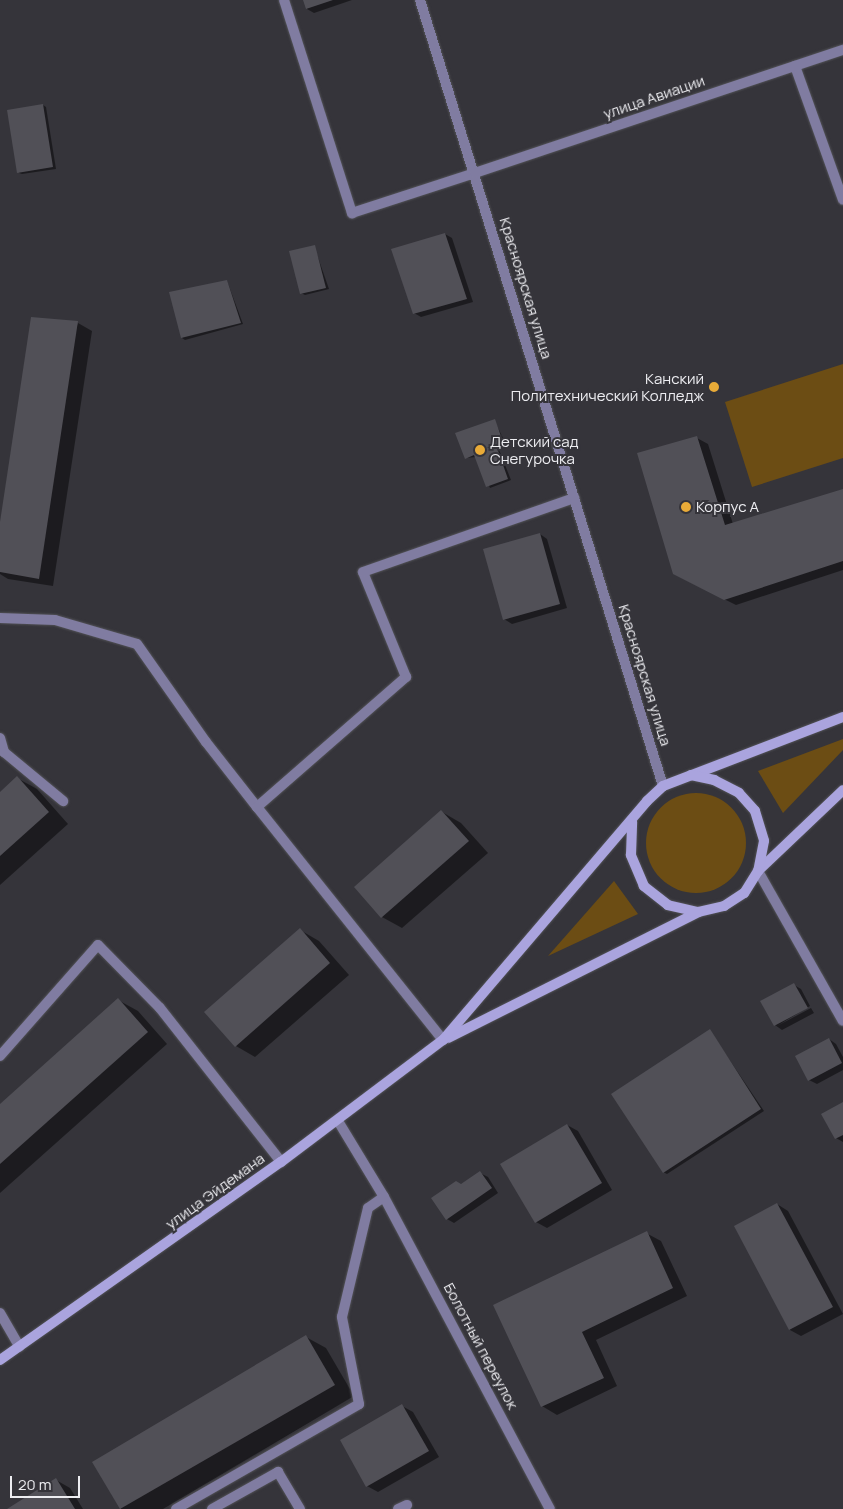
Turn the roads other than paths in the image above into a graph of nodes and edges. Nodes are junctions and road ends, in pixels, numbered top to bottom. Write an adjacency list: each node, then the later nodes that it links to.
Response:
1 (284, 0): 5 (street, улица Авиации)
2 (420, 0): 5 (street, Красноярская улица)
3 (843, 50): 4 (street, улица Авиации)
4 (795, 66): 5 (street, улица Авиации); 6 (street)
5 (475, 173): 7 (street, Красноярская улица)
6 (843, 200)
7 (574, 498): 13 (street, Красноярская улица); 16 (street)
8 (0, 618): 16 (street)
9 (843, 717): 12 (main road)
10 (0, 738): 11 (street)
11 (2, 754): 15 (street)
12 (691, 775): 13 (main road); 18 (main road)
13 (663, 786): 17 (main road)
14 (843, 790): 18 (main road)
15 (63, 801)
16 (257, 807): 21 (street)
17 (632, 822): 19 (main road); 21 (main road)
18 (758, 871): 19 (main road); 20 (street)
19 (698, 912): 21 (main road)
20 (843, 1021)
21 (443, 1040): 23 (main road, улица Эйдемана)
22 (0, 1056): 24 (street)
23 (338, 1120): 24 (main road, улица Эйдемана); 25 (street, Болотный переулок)
24 (281, 1162): 27 (main road, улица Эйдемана)
25 (384, 1197): 29 (street); 32 (street, Болотный переулок)
26 (0, 1313): 27 (street)
27 (20, 1348): 28 (main road, улица Эйдемана)
28 (0, 1360)
29 (176, 1509)
30 (212, 1509): 31 (street)
31 (300, 1509)
32 (550, 1509)

